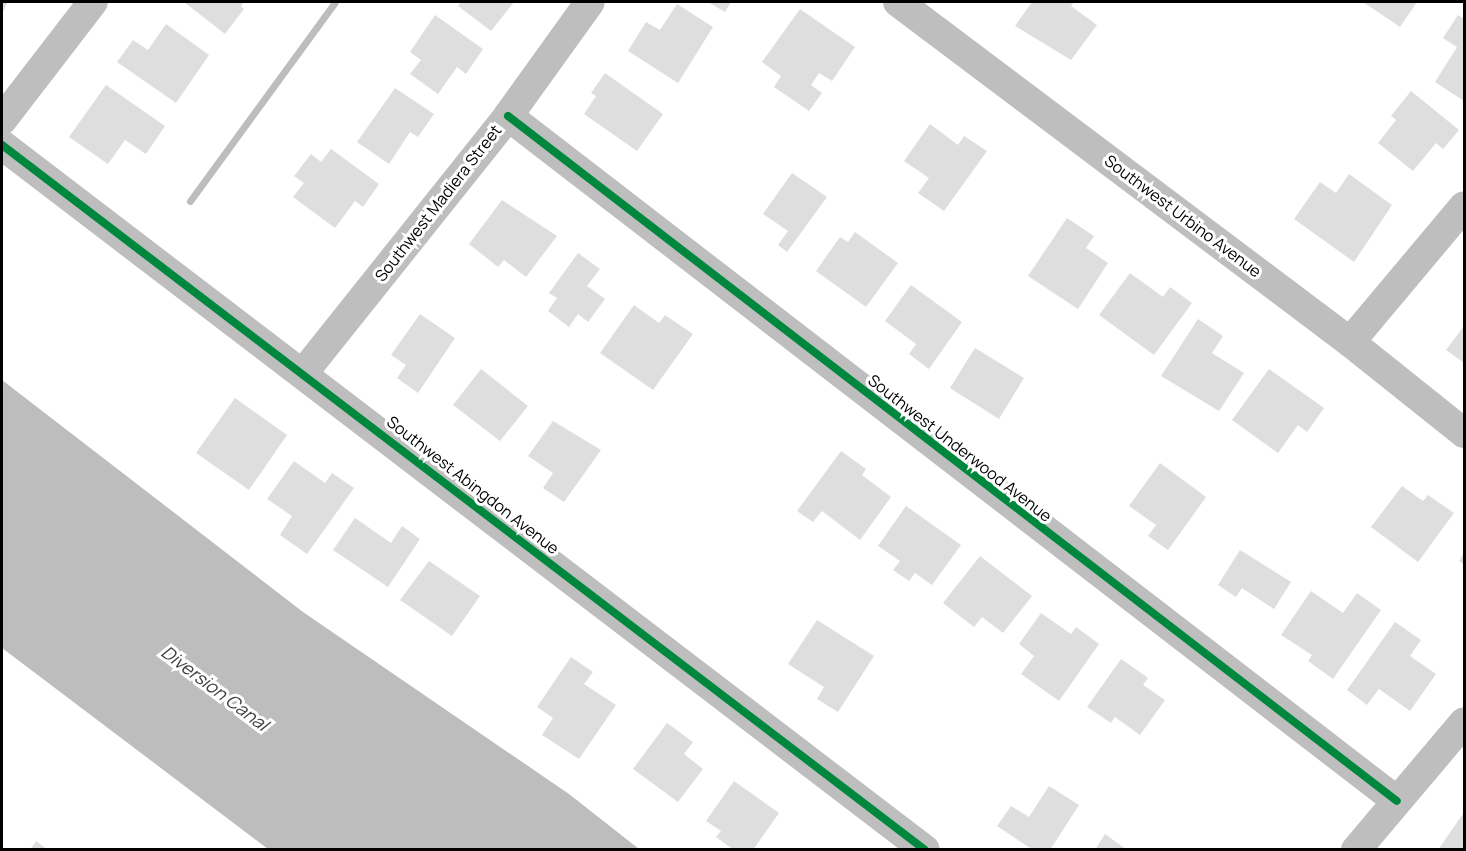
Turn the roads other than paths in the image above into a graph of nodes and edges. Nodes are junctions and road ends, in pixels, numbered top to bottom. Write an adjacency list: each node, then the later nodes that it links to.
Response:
1 (93, 2): 5 (street)
2 (590, 2): 4 (street, Southwest Madiera Street)
3 (898, 2): 8 (street, Southwest Urbino Avenue)
4 (507, 116): 9 (street, Southwest Madiera Street); 12 (street, Southwest Underwood Avenue)
5 (2, 120)
6 (2, 145): 9 (street, Southwest Abingdon Avenue)
7 (1464, 207): 8 (street)
8 (1350, 342): 10 (street, Southwest Urbino Avenue)
9 (304, 372): 13 (street, Southwest Abingdon Avenue)
10 (1464, 434)
11 (1464, 722): 12 (street)
12 (1397, 801): 14 (street)
13 (925, 849)
14 (1356, 849)

